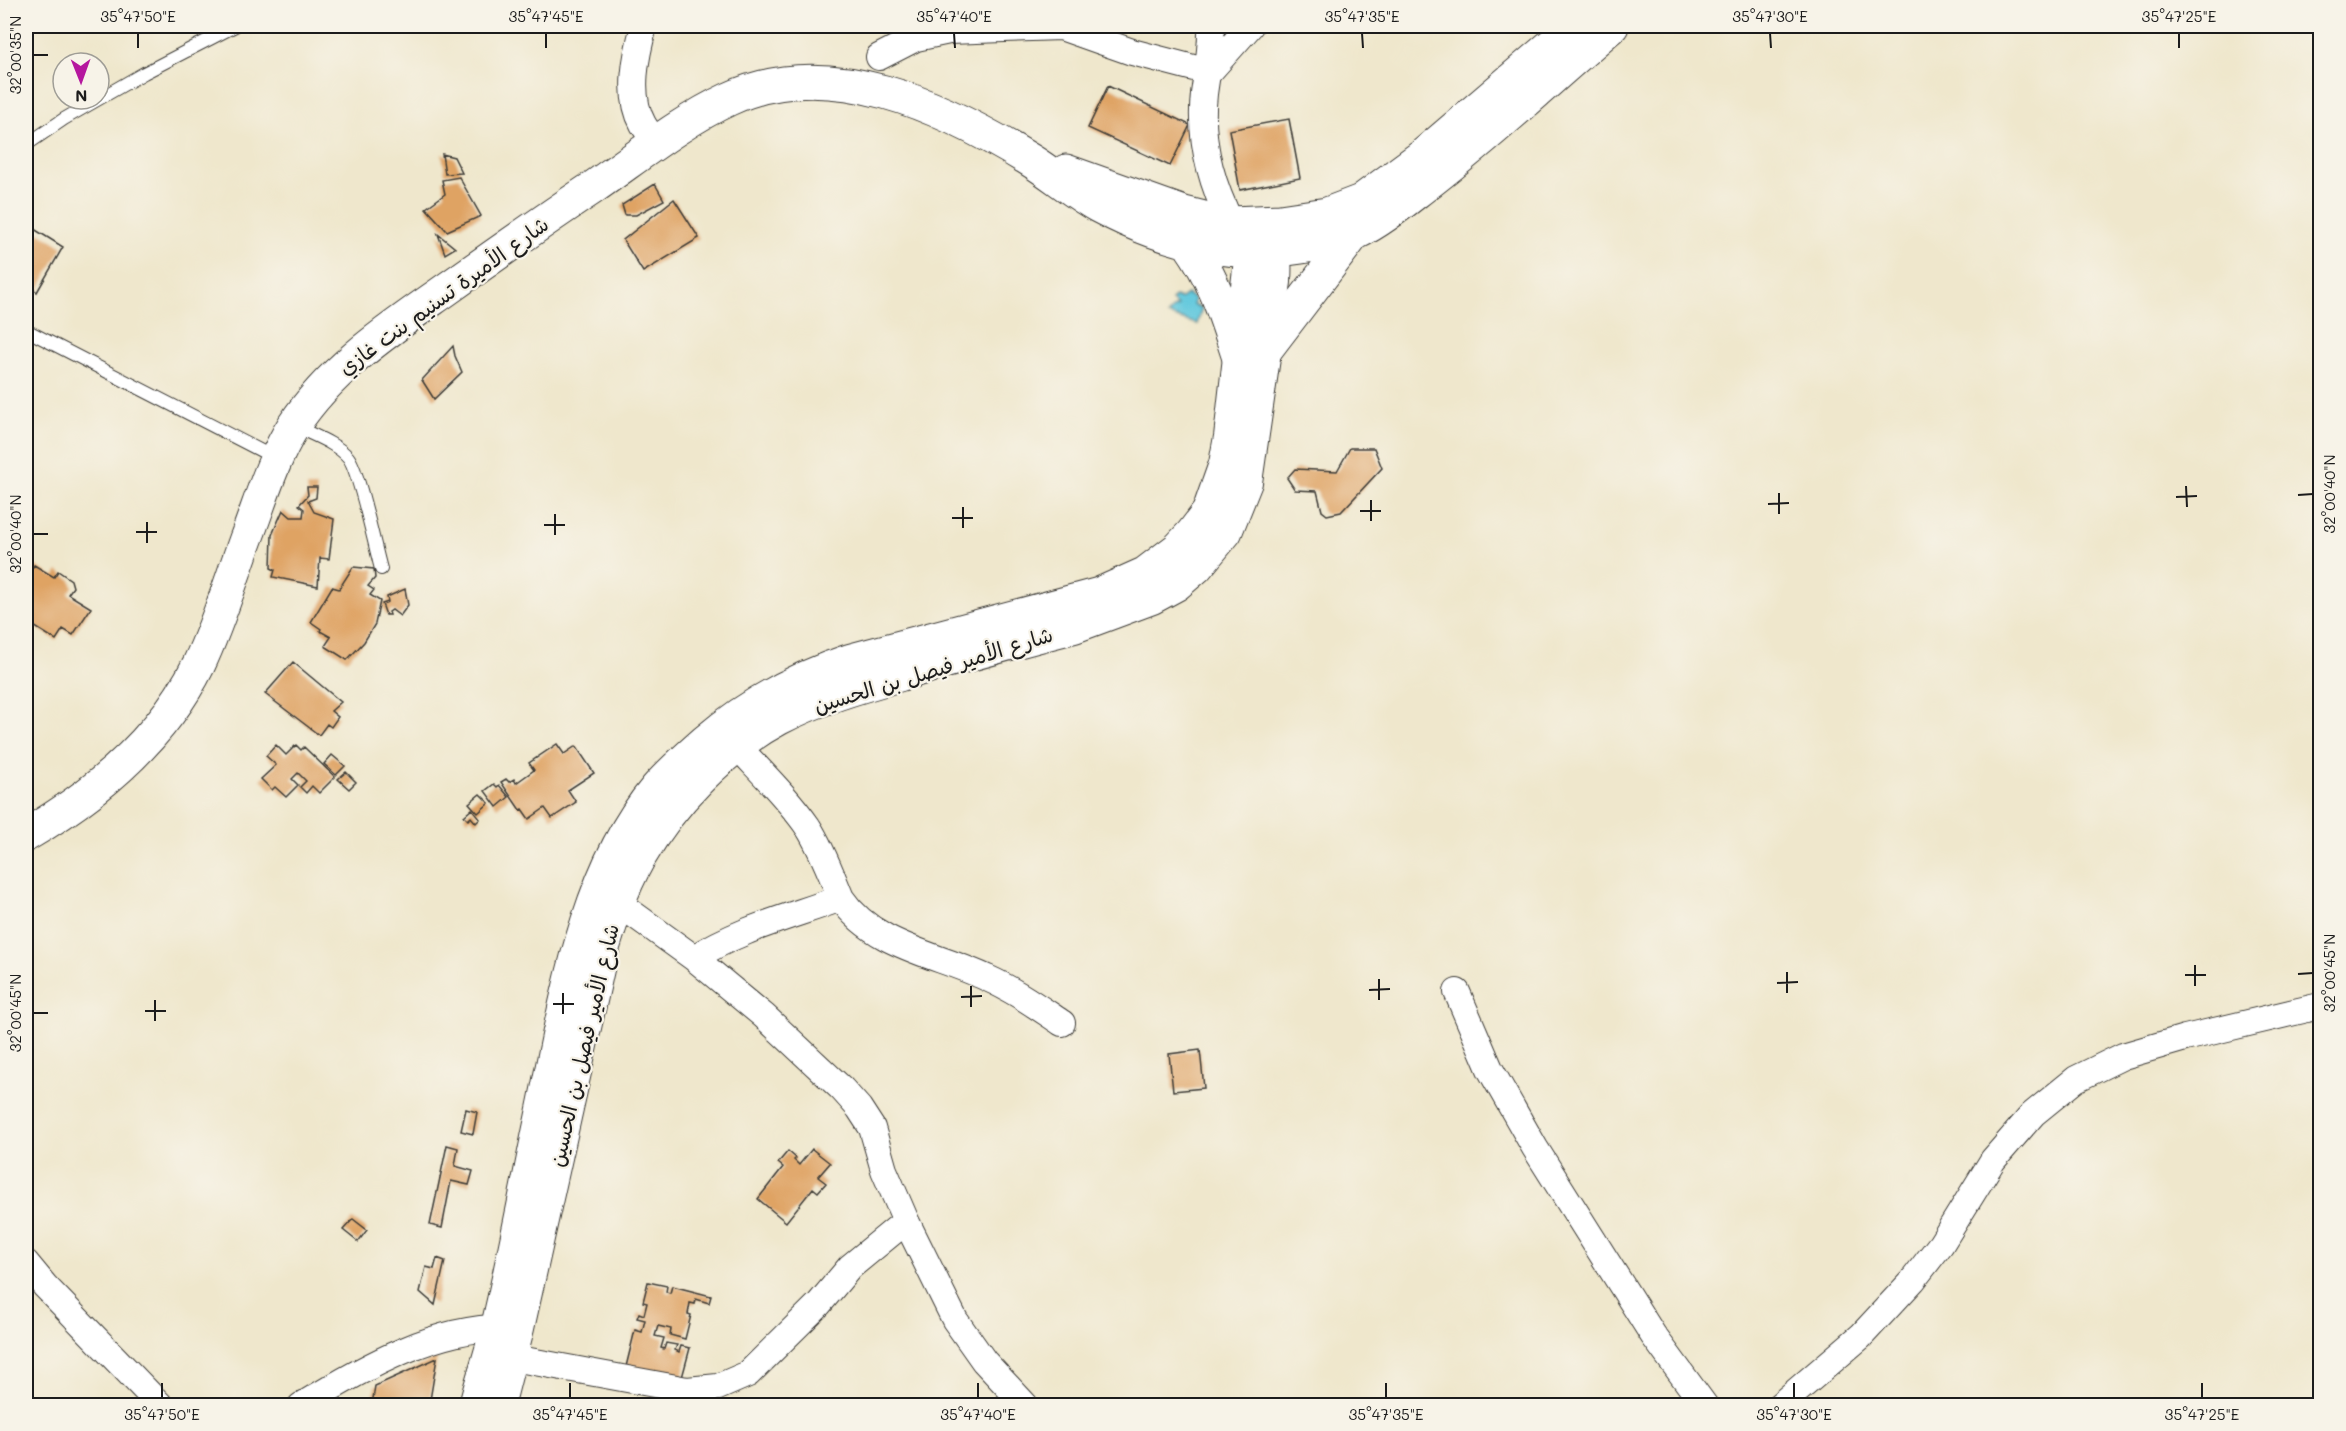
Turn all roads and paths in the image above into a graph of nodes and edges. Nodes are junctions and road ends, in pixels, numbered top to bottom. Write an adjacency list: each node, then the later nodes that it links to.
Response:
1 (235, 26): 10 (lane)
2 (645, 26): 9 (street)
3 (1211, 26): 8 (street)
4 (1250, 26): 8 (street)
5 (1574, 26): 14 (main road, شارع الأميرة تسنيم بنت غازي)
6 (1612, 26): 13 (main road, شارع الأميرة تسنيم بنت غازي)
7 (879, 57): 8 (street)
8 (1209, 72): 12 (street)
9 (657, 144): 11 (main road, شارع الأميرة تسنيم بنت غازي); 18 (main road, شارع الأميرة تسنيم بنت غازي)
10 (26, 146)
11 (1031, 160): 12 (main road, شارع الأميرة تسنيم بنت غازي); 15 (main road, شارع الأميرة تسنيم بنت غازي)
12 (1231, 223): 14 (main road, شارع الأميرة تسنيم بنت غازي)
13 (1354, 234): 14 (main road, شارع الأميرة تسنيم بنت غازي); 17 (main road)
14 (1268, 239): 15 (main road, شارع الأميرة تسنيم بنت غازي); 17 (street, شارع الأمير فيصل بن الحسين)
15 (1189, 244): 17 (main road)
16 (26, 330): 19 (lane)
17 (1253, 353): 21 (street, شارع الأمير فيصل بن الحسين); 31 (street, شارع الأمير فيصل بن الحسين)
18 (294, 425): 19 (main road, شارع الأميرة تسنيم بنت غازي); 20 (lane)
19 (276, 459): 22 (main road, شارع الأميرة تسنيم بنت غازي)
20 (381, 569)
21 (738, 747): 23 (street); 24 (street, شارع الأمير فيصل بن الحسين)
22 (26, 835)
23 (841, 898): 25 (street); 28 (street)
24 (618, 903): 25 (street); 31 (street, شارع الأمير فيصل بن الحسين)
25 (694, 958): 29 (street)
26 (1457, 992): 37 (street)
27 (2320, 1006): 38 (street)
28 (1062, 1023)
29 (906, 1221): 31 (street); 36 (street)
30 (26, 1263): 32 (street)
31 (504, 1342): 33 (street); 34 (street, شارع الأمير فيصل بن الحسين); 35 (street, شارع الأمير فيصل بن الحسين)
32 (161, 1406)
33 (301, 1406)
34 (475, 1406)
35 (498, 1406)
36 (1026, 1406)
37 (1705, 1406)
38 (1779, 1406)

